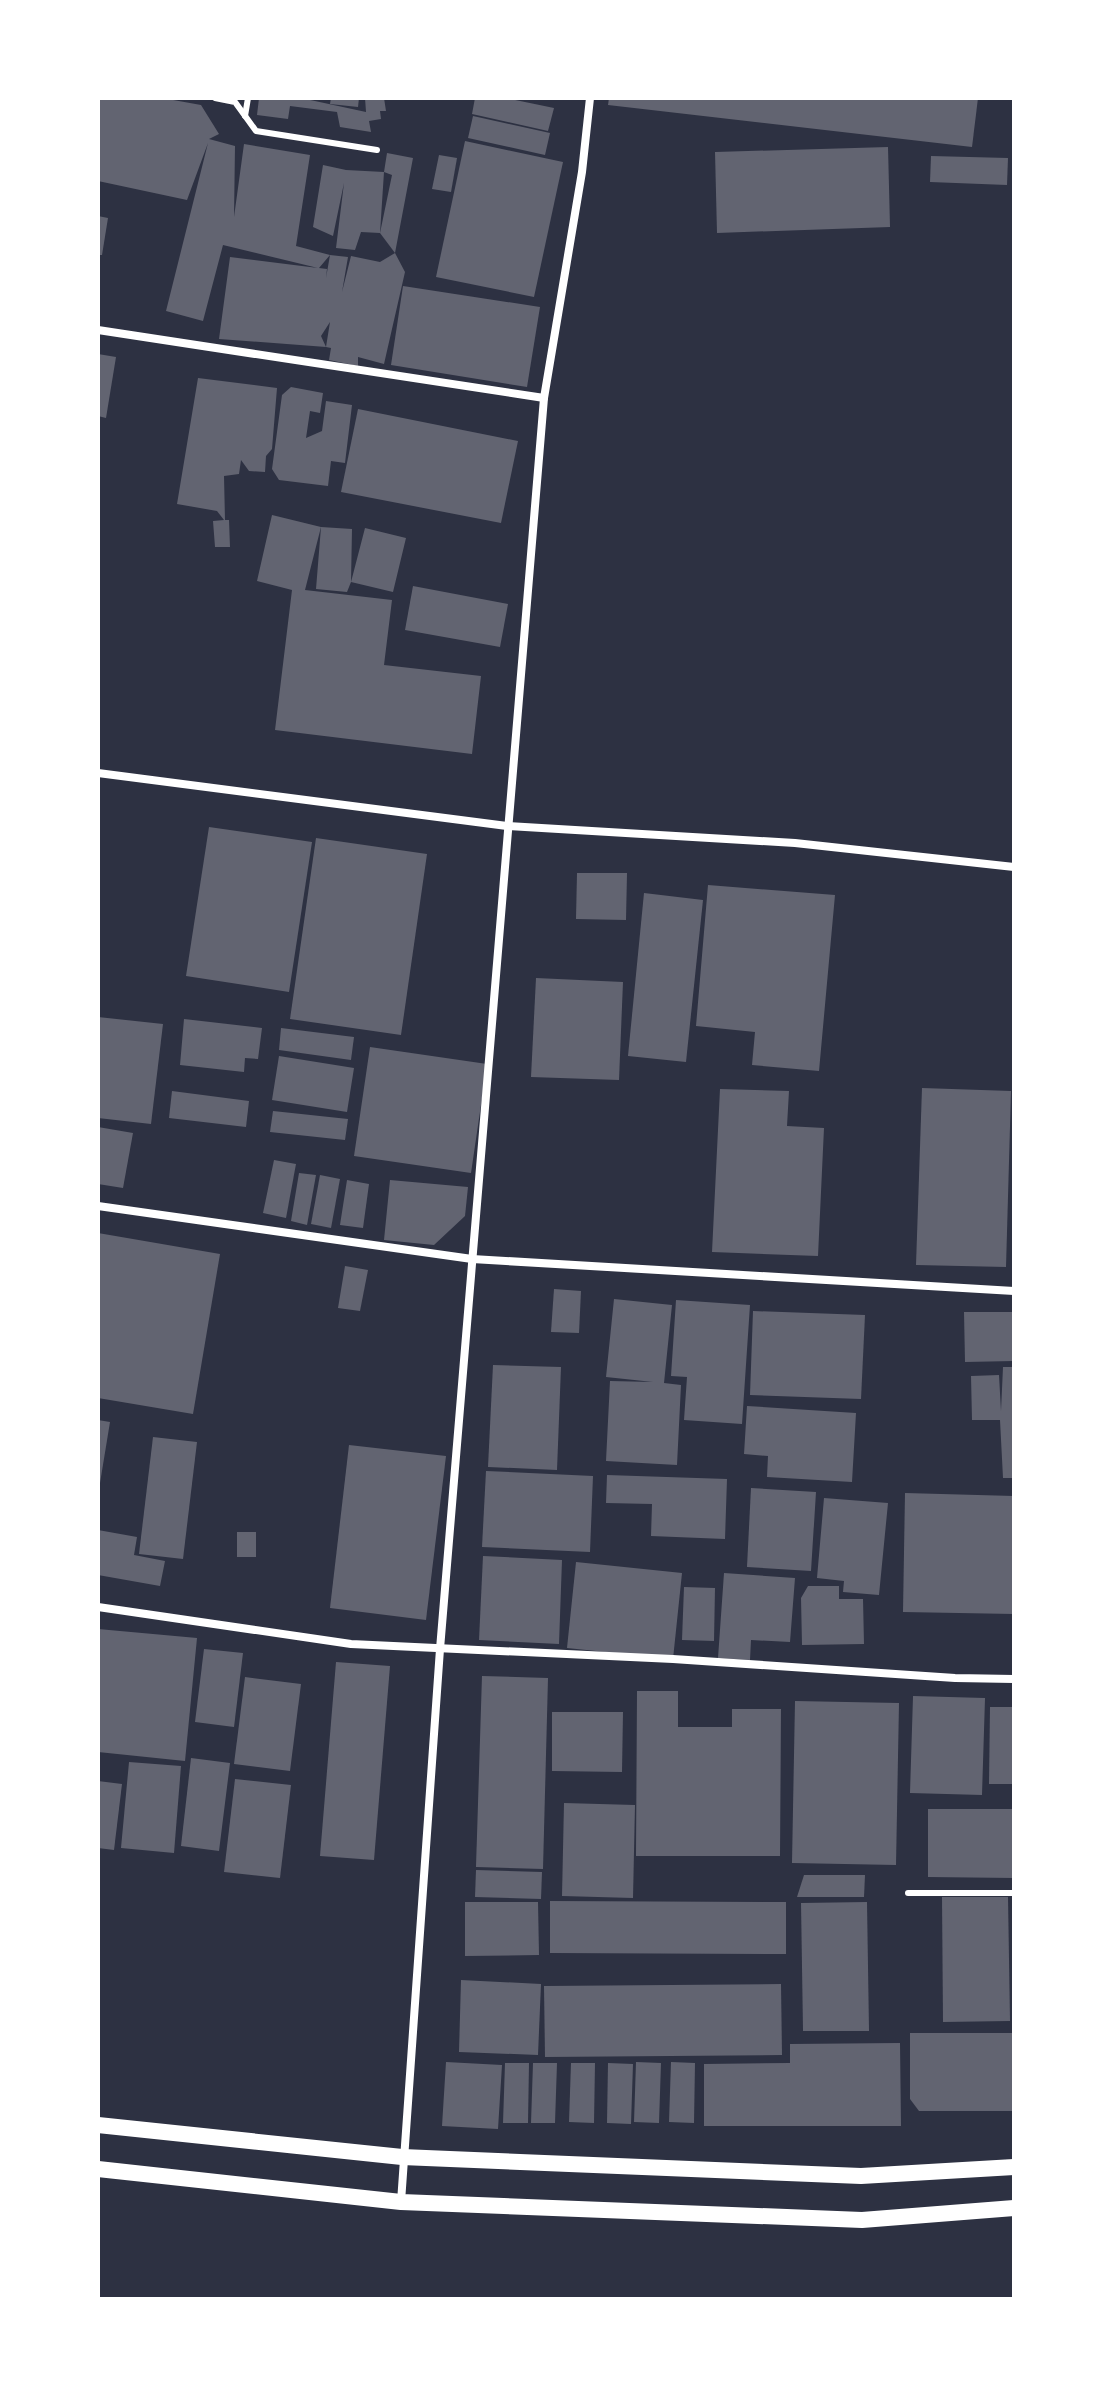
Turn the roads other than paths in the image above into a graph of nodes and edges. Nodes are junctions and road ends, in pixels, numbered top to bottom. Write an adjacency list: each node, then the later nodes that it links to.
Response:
1 (215, 98): 4 (lane)
2 (248, 98): 4 (lane)
3 (590, 98): 7 (street)
4 (245, 116): 5 (lane)
5 (377, 150)
6 (98, 330): 7 (street)
7 (544, 398): 9 (street)
8 (98, 773): 9 (street)
9 (507, 826): 10 (street); 12 (street)
10 (1014, 867)
11 (98, 1206): 12 (street)
12 (472, 1259): 13 (street); 15 (street)
13 (1014, 1291)
14 (98, 1607): 15 (street)
15 (440, 1649): 16 (street); 20 (street)
16 (1014, 1679)
17 (908, 1893): 18 (lane)
18 (1014, 1893)
19 (98, 2125): 20 (main road)
20 (402, 2157): 21 (main road); 23 (street)
21 (1014, 2167)
22 (98, 2169): 23 (main road)
23 (401, 2202): 24 (main road)
24 (1014, 2208)

